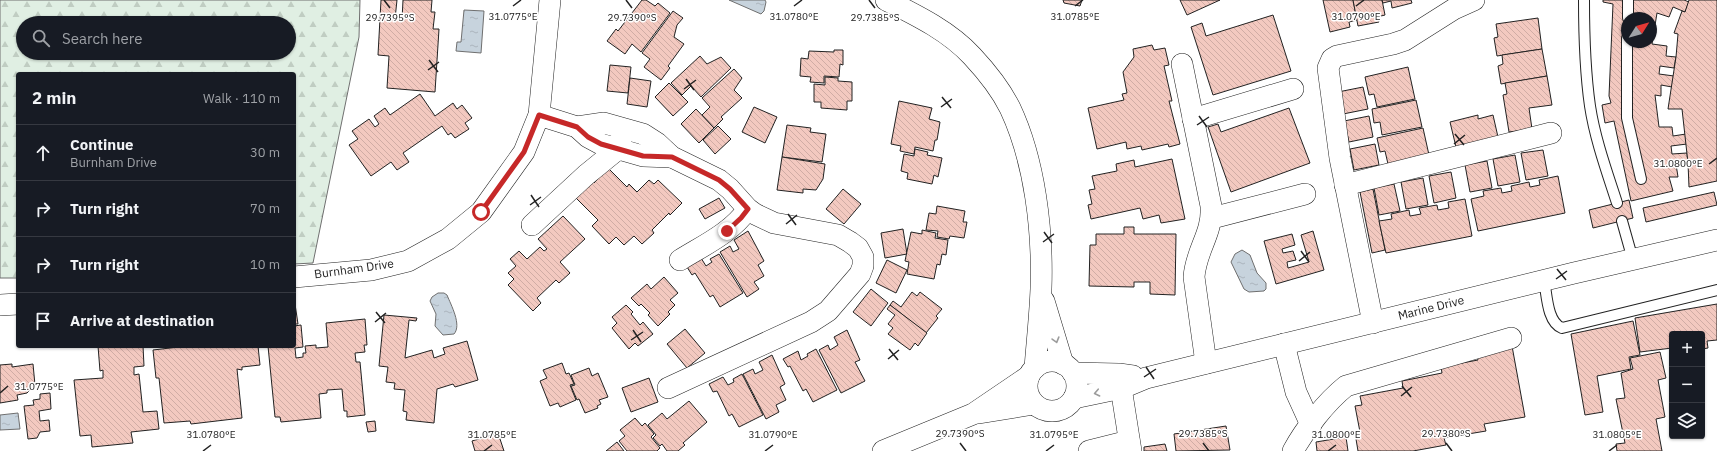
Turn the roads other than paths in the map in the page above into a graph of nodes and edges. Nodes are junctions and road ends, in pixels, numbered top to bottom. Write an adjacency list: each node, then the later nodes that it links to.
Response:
1 (550, 0): 10 (street, Burnham Drive)
2 (886, 0): 30 (street)
3 (1474, 0): 18 (street)
4 (1584, 0): 20 (lane)
5 (1628, 0): 6 (lane)
6 (1628, 12)
7 (1627, 48): 17 (lane)
8 (1182, 64): 11 (street)
9 (1293, 89): 11 (street)
10 (539, 115): 12 (street); 28 (street, Burnham Drive)
11 (1193, 119): 22 (street)
12 (577, 127): 13 (street); 15 (street)
13 (625, 128): 15 (street); 16 (street)
14 (1551, 134): 18 (street)
15 (618, 149): 16 (street); 24 (street)
16 (672, 157): 21 (street)
17 (1641, 179)
18 (1345, 185): 34 (street)
19 (1305, 194): 22 (street)
20 (1617, 203)
21 (748, 209): 26 (street); 41 (street)
22 (1212, 218): 37 (street)
23 (1622, 221): 27 (lane)
24 (532, 225)
25 (1717, 240): 27 (street, Marine Drive)
26 (680, 260)
27 (1633, 260): 29 (street, Marine Drive)
28 (296, 277)
29 (1544, 280): 31 (lane); 34 (street, Marine Drive)
30 (1041, 289): 38 (street, one-way to 38); 39 (street)
31 (1717, 290)
32 (16, 304): 33 (street)
33 (0, 305)
34 (1373, 323): 36 (street, Marine Drive)
35 (1511, 338): 45 (street)
36 (1284, 344): 37 (street, Marine Drive); 45 (street)
37 (1206, 363): 40 (street, Marine Drive)
38 (1068, 369): 39 (street); 40 (street, Marine Drive); 42 (street)
39 (1032, 372): 43 (street); 44 (street)
40 (1120, 381): 42 (street, Marine Drive, one-way to 42); 46 (street)
41 (668, 388)
42 (1074, 398): 43 (street)
43 (1034, 404): 44 (street)
44 (973, 414): 47 (street)
45 (1311, 425): 49 (street)
46 (1130, 446): 48 (street)
47 (883, 451)
48 (1089, 451)
49 (1293, 451)

